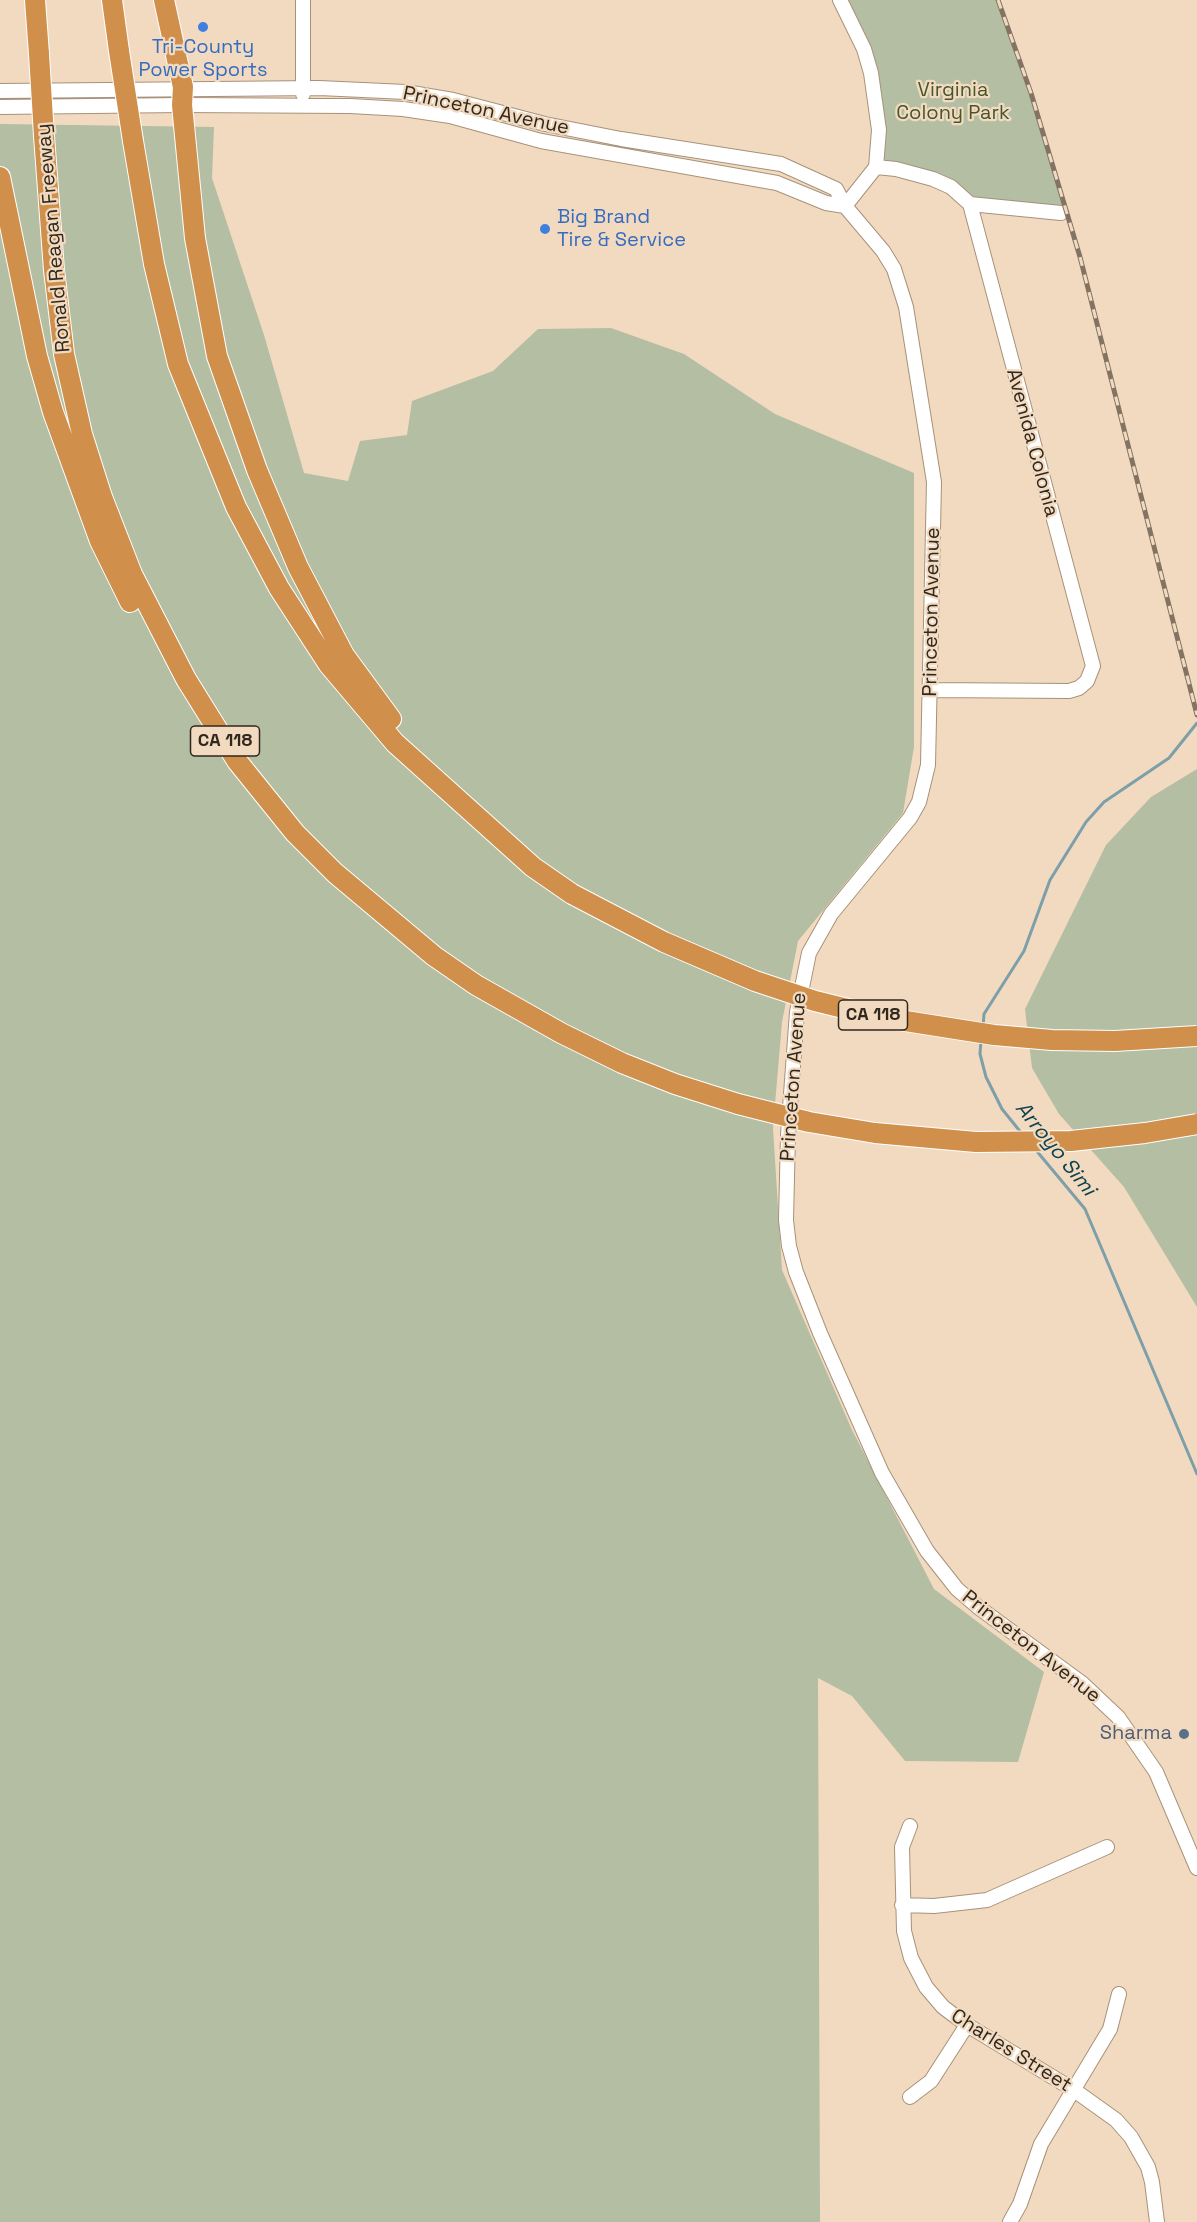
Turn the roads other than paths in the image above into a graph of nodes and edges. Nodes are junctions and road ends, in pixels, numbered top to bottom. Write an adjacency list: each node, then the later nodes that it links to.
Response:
1 (35, 0): 17 (highway, Ronald Reagan Freeway / CA 118, bridge)
2 (112, 0): 18 (highway, CA 118, bridge)
3 (164, 0): 8 (highway)
4 (303, 0): 6 (street)
5 (840, 0): 11 (street)
6 (303, 87): 8 (street, Princeton Avenue); 9 (street); 14 (street, Princeton Avenue)
7 (0, 91): 8 (street, Princeton Avenue)
8 (182, 96): 9 (street, Princeton Avenue); 10 (street, Princeton Avenue); 18 (highway)
9 (303, 105): 14 (street, Princeton Avenue)
10 (0, 107)
11 (876, 167): 13 (street); 14 (street)
12 (0, 177): 17 (highway)
13 (969, 204): 15 (street); 16 (street, Avenida Colonia)
14 (845, 206): 16 (street, Princeton Avenue)
15 (1061, 213)
16 (931, 690): 23 (street, Princeton Avenue)
17 (237, 760): 20 (highway, Ronald Reagan Freeway / CA 118, bridge)
18 (426, 771): 19 (highway, CA 118, bridge)
19 (1197, 1036)
20 (1197, 1124)
21 (910, 1826): 24 (street, Charles Street)
22 (1107, 1847): 24 (street)
23 (1197, 1868)
24 (902, 1905): 26 (street, Charles Street)
25 (1119, 1994): 27 (street)
26 (967, 2025): 27 (street, Charles Street); 28 (street)
27 (1074, 2090): 29 (street); 30 (street, Charles Street)
28 (910, 2097)
29 (1011, 2222)
30 (1157, 2222)

